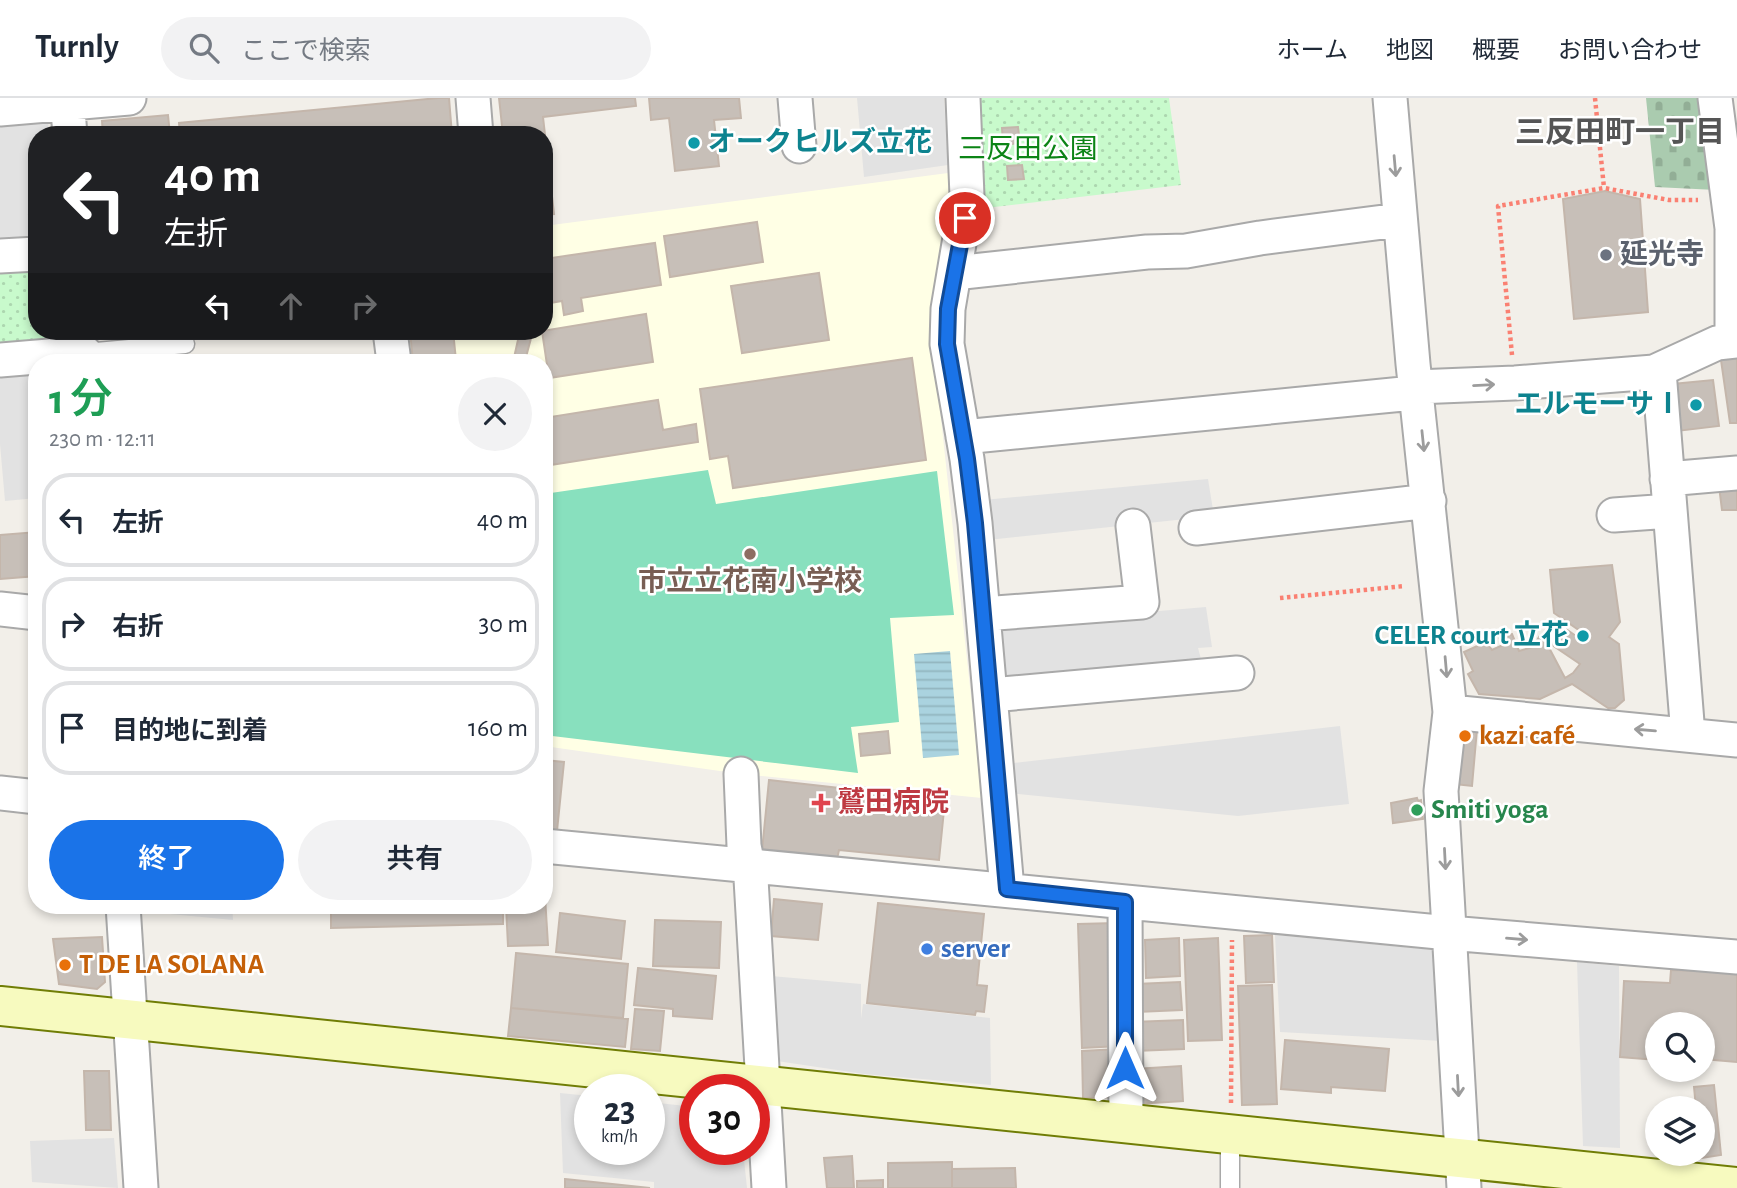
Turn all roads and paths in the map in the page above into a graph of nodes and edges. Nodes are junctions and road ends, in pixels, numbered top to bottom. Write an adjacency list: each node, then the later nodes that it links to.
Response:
1 (129, 98): 10 (street)
2 (473, 98): 11 (street)
3 (795, 98): 12 (street)
4 (963, 98): 18 (street)
5 (1390, 98): 15 (street, one-way to 15)
6 (1595, 98): 13 (path)
7 (1715, 98): 8 (street); 14 (street)
8 (1737, 100)
9 (0, 109): 10 (street)
10 (68, 112)
11 (475, 126)
12 (799, 146)
13 (1604, 188): 14 (path); 26 (path)
14 (1728, 201): 19 (street)
15 (1399, 220): 18 (street); 27 (street)
16 (28, 254): 17 (street)
17 (0, 256)
18 (954, 273): 28 (street)
19 (1734, 341): 25 (street)
20 (185, 344): 21 (lane)
21 (85, 349): 22 (street)
22 (46, 354)
23 (28, 356): 24 (street)
24 (0, 360)
25 (1659, 371): 26 (street); 30 (street)
26 (1515, 383): 27 (street, one-way to 26)
27 (1416, 387): 28 (street); 31 (street, one-way to 31)
28 (963, 437): 40 (street)
29 (1737, 472): 30 (street)
30 (1667, 478): 32 (street)
31 (1429, 501): 35 (street); 36 (street)
32 (1670, 512): 33 (street); 44 (street)
33 (1614, 515)
34 (1133, 526): 40 (street)
35 (1196, 528)
36 (1438, 583): 37 (path); 43 (street, one-way to 43)
37 (1280, 598)
38 (0, 609): 39 (street)
39 (28, 612)
40 (983, 614): 42 (street)
41 (1237, 673): 42 (street)
42 (991, 695): 51 (street)
43 (1450, 712): 44 (street, one-way to 43); 55 (street, one-way to 55)
44 (1688, 735): 45 (street)
45 (1737, 740)
46 (741, 774): 50 (street)
47 (0, 793): 48 (street)
48 (28, 796)
49 (553, 847): 50 (street)
50 (747, 866): 51 (street); 59 (street)
51 (1007, 889): 52 (street)
52 (1125, 902): 53 (street); 62 (street)
53 (1232, 911): 55 (street); 63 (path)
54 (124, 914): 58 (street)
55 (1449, 933): 56 (street, one-way to 56); 65 (street, one-way to 65)
56 (1737, 957)
57 (0, 1006): 58 (street)
58 (131, 1019): 60 (street); 68 (street)
59 (761, 1074)
60 (679, 1077)
61 (770, 1087): 62 (street)
62 (1126, 1124): 63 (street)
63 (1230, 1135): 65 (street); 70 (lane)
64 (767, 1165): 69 (street)
65 (1463, 1173): 66 (street)
66 (1656, 1184): 67 (street)
67 (1737, 1187)
68 (141, 1188)
69 (769, 1188)
70 (1230, 1188)

